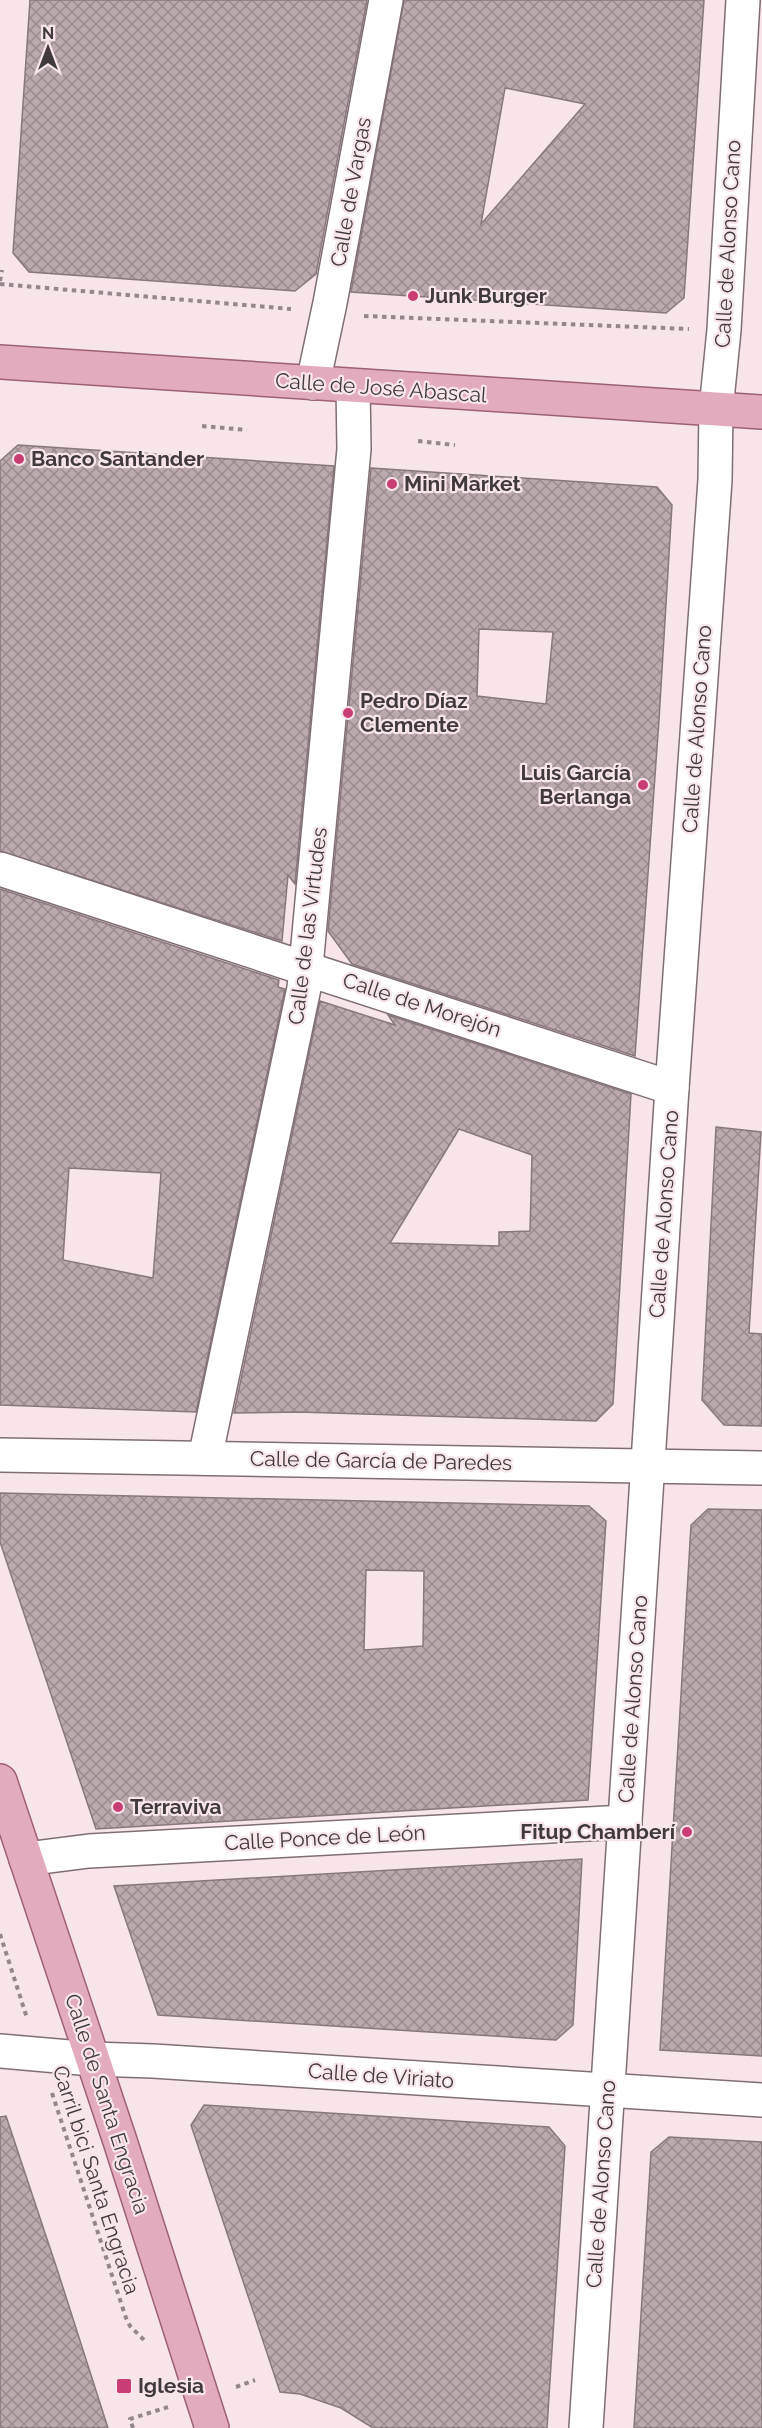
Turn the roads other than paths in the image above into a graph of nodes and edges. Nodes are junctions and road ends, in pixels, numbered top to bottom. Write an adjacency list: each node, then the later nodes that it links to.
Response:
1 (386, 0): 4 (street, Calle de Vargas)
2 (743, 0): 6 (street, Calle de Alonso Cano)
3 (0, 363): 4 (main road, Calle de José Abascal)
4 (313, 383): 5 (main road, Calle de José Abascal)
5 (353, 386): 6 (main road, Calle de José Abascal); 9 (street, Calle de las Virtudes)
6 (716, 410): 7 (main road, Calle de José Abascal); 10 (street, Calle de Alonso Cano)
7 (762, 412)
8 (0, 869): 9 (street, Calle de Morejón)
9 (307, 968): 10 (street, Calle de Morejón); 12 (street, Calle de las Virtudes)
10 (672, 1088): 13 (street, Calle de Alonso Cano)
11 (0, 1455): 12 (street, Calle de García de Paredes)
12 (205, 1458): 13 (street, Calle de García de Paredes)
13 (648, 1466): 14 (street, Calle de García de Paredes); 16 (street, Calle de Alonso Cano)
14 (762, 1468)
15 (0, 1781): 17 (main road, Calle de Santa Engracia)
16 (625, 1822): 17 (street, Calle Ponce de León); 20 (street, Calle de Alonso Cano)
17 (26, 1859): 19 (main road, Calle de Santa Engracia)
18 (0, 2051): 19 (street, Calle de Viriato)
19 (92, 2059): 20 (street, Calle de Viriato); 22 (main road, Calle de Santa Engracia)
20 (608, 2091): 21 (street, Calle de Viriato); 23 (street, Calle de Alonso Cano)
21 (762, 2100)
22 (212, 2428)
23 (585, 2428)

